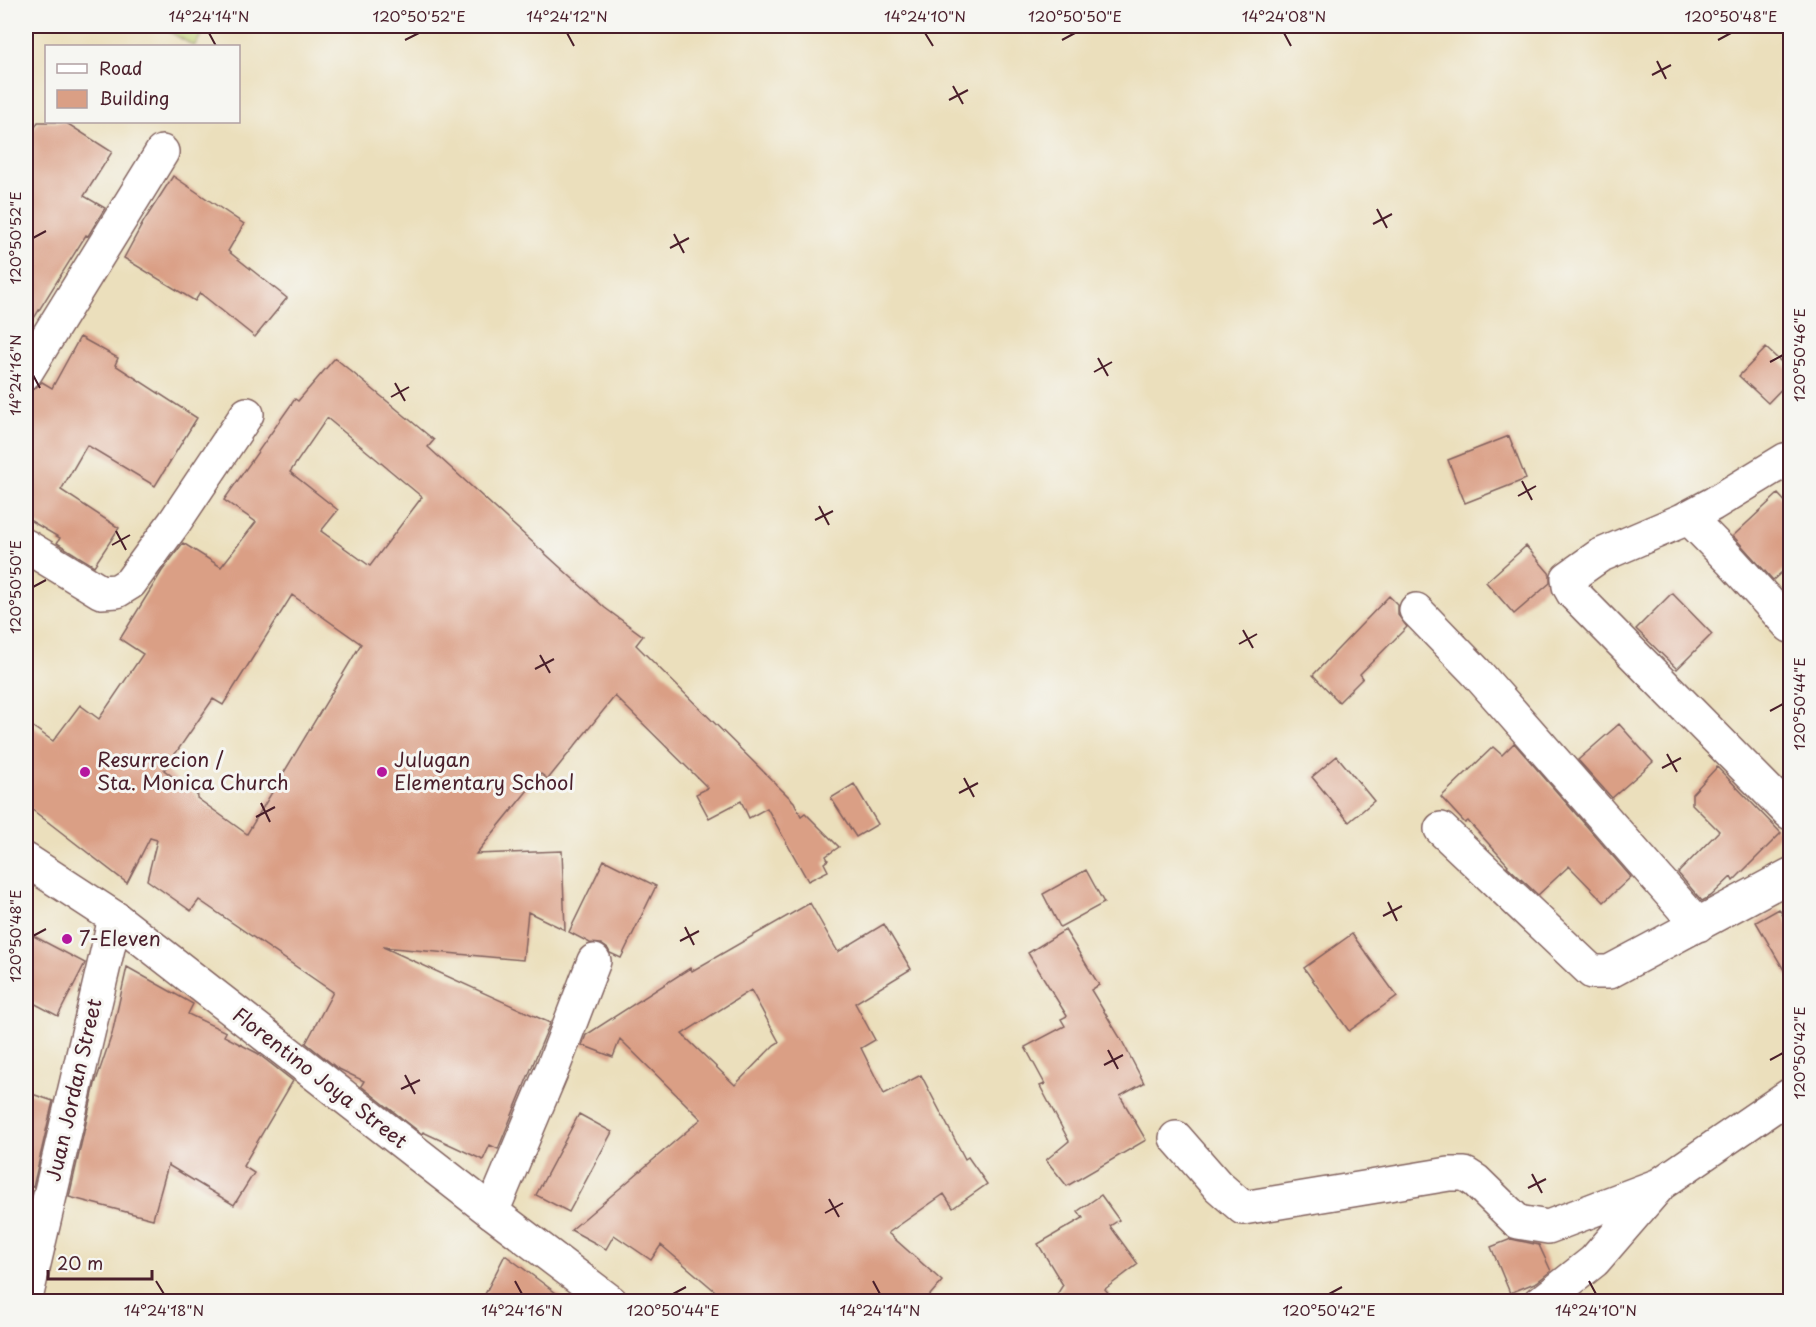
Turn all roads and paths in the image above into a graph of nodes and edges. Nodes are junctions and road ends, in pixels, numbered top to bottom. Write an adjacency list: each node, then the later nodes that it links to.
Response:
1 (162, 152): 2 (street)
2 (26, 372)
3 (247, 414): 6 (street)
4 (1791, 459): 5 (street)
5 (1688, 517): 8 (street); 9 (street)
6 (26, 546)
7 (1416, 610): 14 (street)
8 (1791, 626)
9 (1791, 813)
10 (1441, 829): 14 (street)
11 (26, 860): 13 (street, Florentino Joya Street)
12 (1791, 875): 14 (street)
13 (115, 918): 19 (street, Florentino Joya Street); 20 (street, Juan Jordan Street)
14 (1698, 925)
15 (594, 961): 19 (street)
16 (1791, 1095): 18 (street)
17 (1176, 1138): 18 (street)
18 (1659, 1185): 22 (street)
19 (492, 1212): 21 (street, Florentino Joya Street)
20 (26, 1298)
21 (611, 1302)
22 (1540, 1302)

